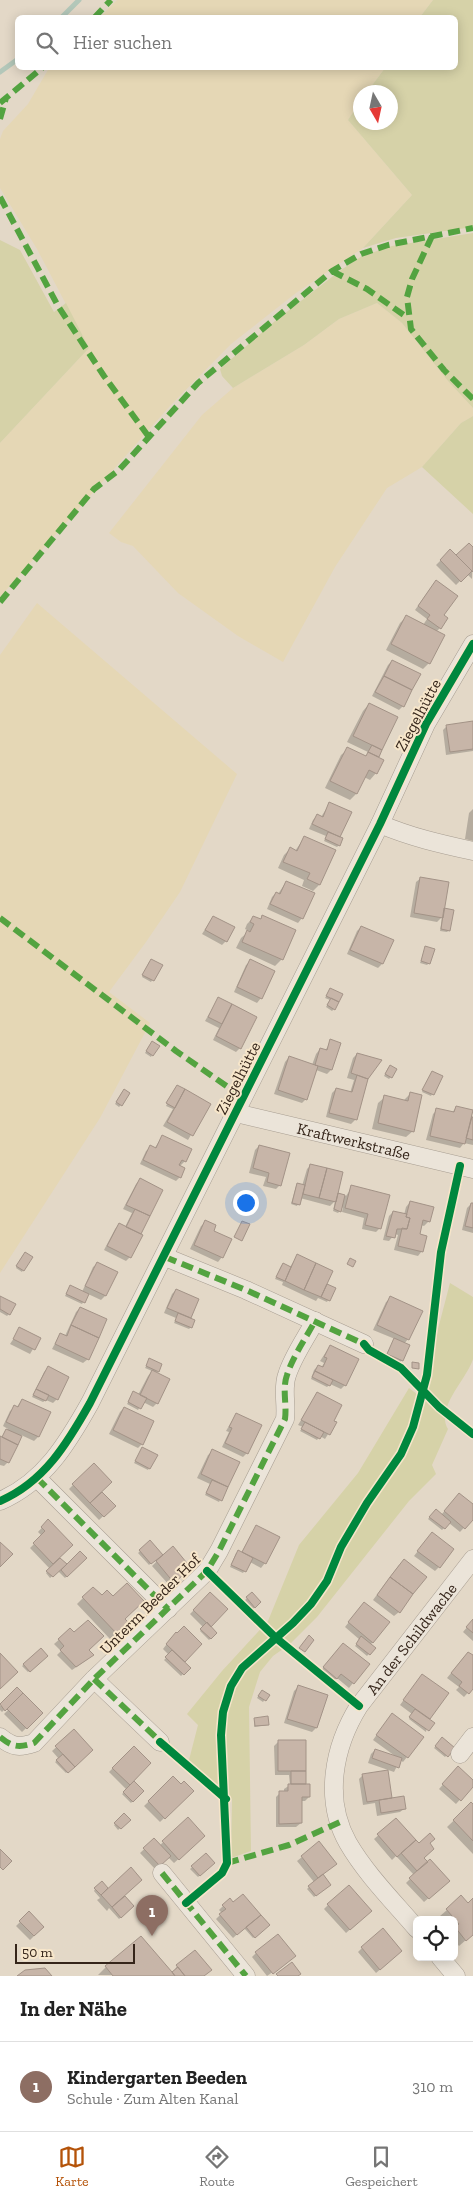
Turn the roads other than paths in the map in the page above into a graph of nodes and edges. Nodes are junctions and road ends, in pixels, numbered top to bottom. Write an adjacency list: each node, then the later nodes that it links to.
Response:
1 (473, 644): 2 (street, Ziegelhütte)
2 (380, 824): 3 (street); 4 (street, Ziegelhütte)
3 (473, 850)
4 (236, 1113): 5 (street, Kraftwerkstraße); 6 (street, Ziegelhütte)
5 (473, 1169)
6 (164, 1257): 7 (street); 9 (street, Ziegelhütte)
7 (315, 1321): 8 (street); 12 (street, Unterm Beeder Hof)
8 (364, 1344)
9 (37, 1478): 10 (street, Ziegelhütte); 12 (street, Unterm Beeder Hof)
10 (0, 1501)
11 (473, 1559): 19 (street, An der Schildwache)
12 (168, 1609): 13 (street, Unterm Beeder Hof)
13 (94, 1679): 14 (street, Unterm Beeder Hof); 16 (street)
14 (0, 1737)
15 (473, 1737): 17 (street)
16 (160, 1742)
17 (460, 1754)
18 (162, 1873): 21 (street)
19 (413, 1924)
20 (443, 1961): 22 (street)
21 (246, 1976)
22 (456, 1976)

